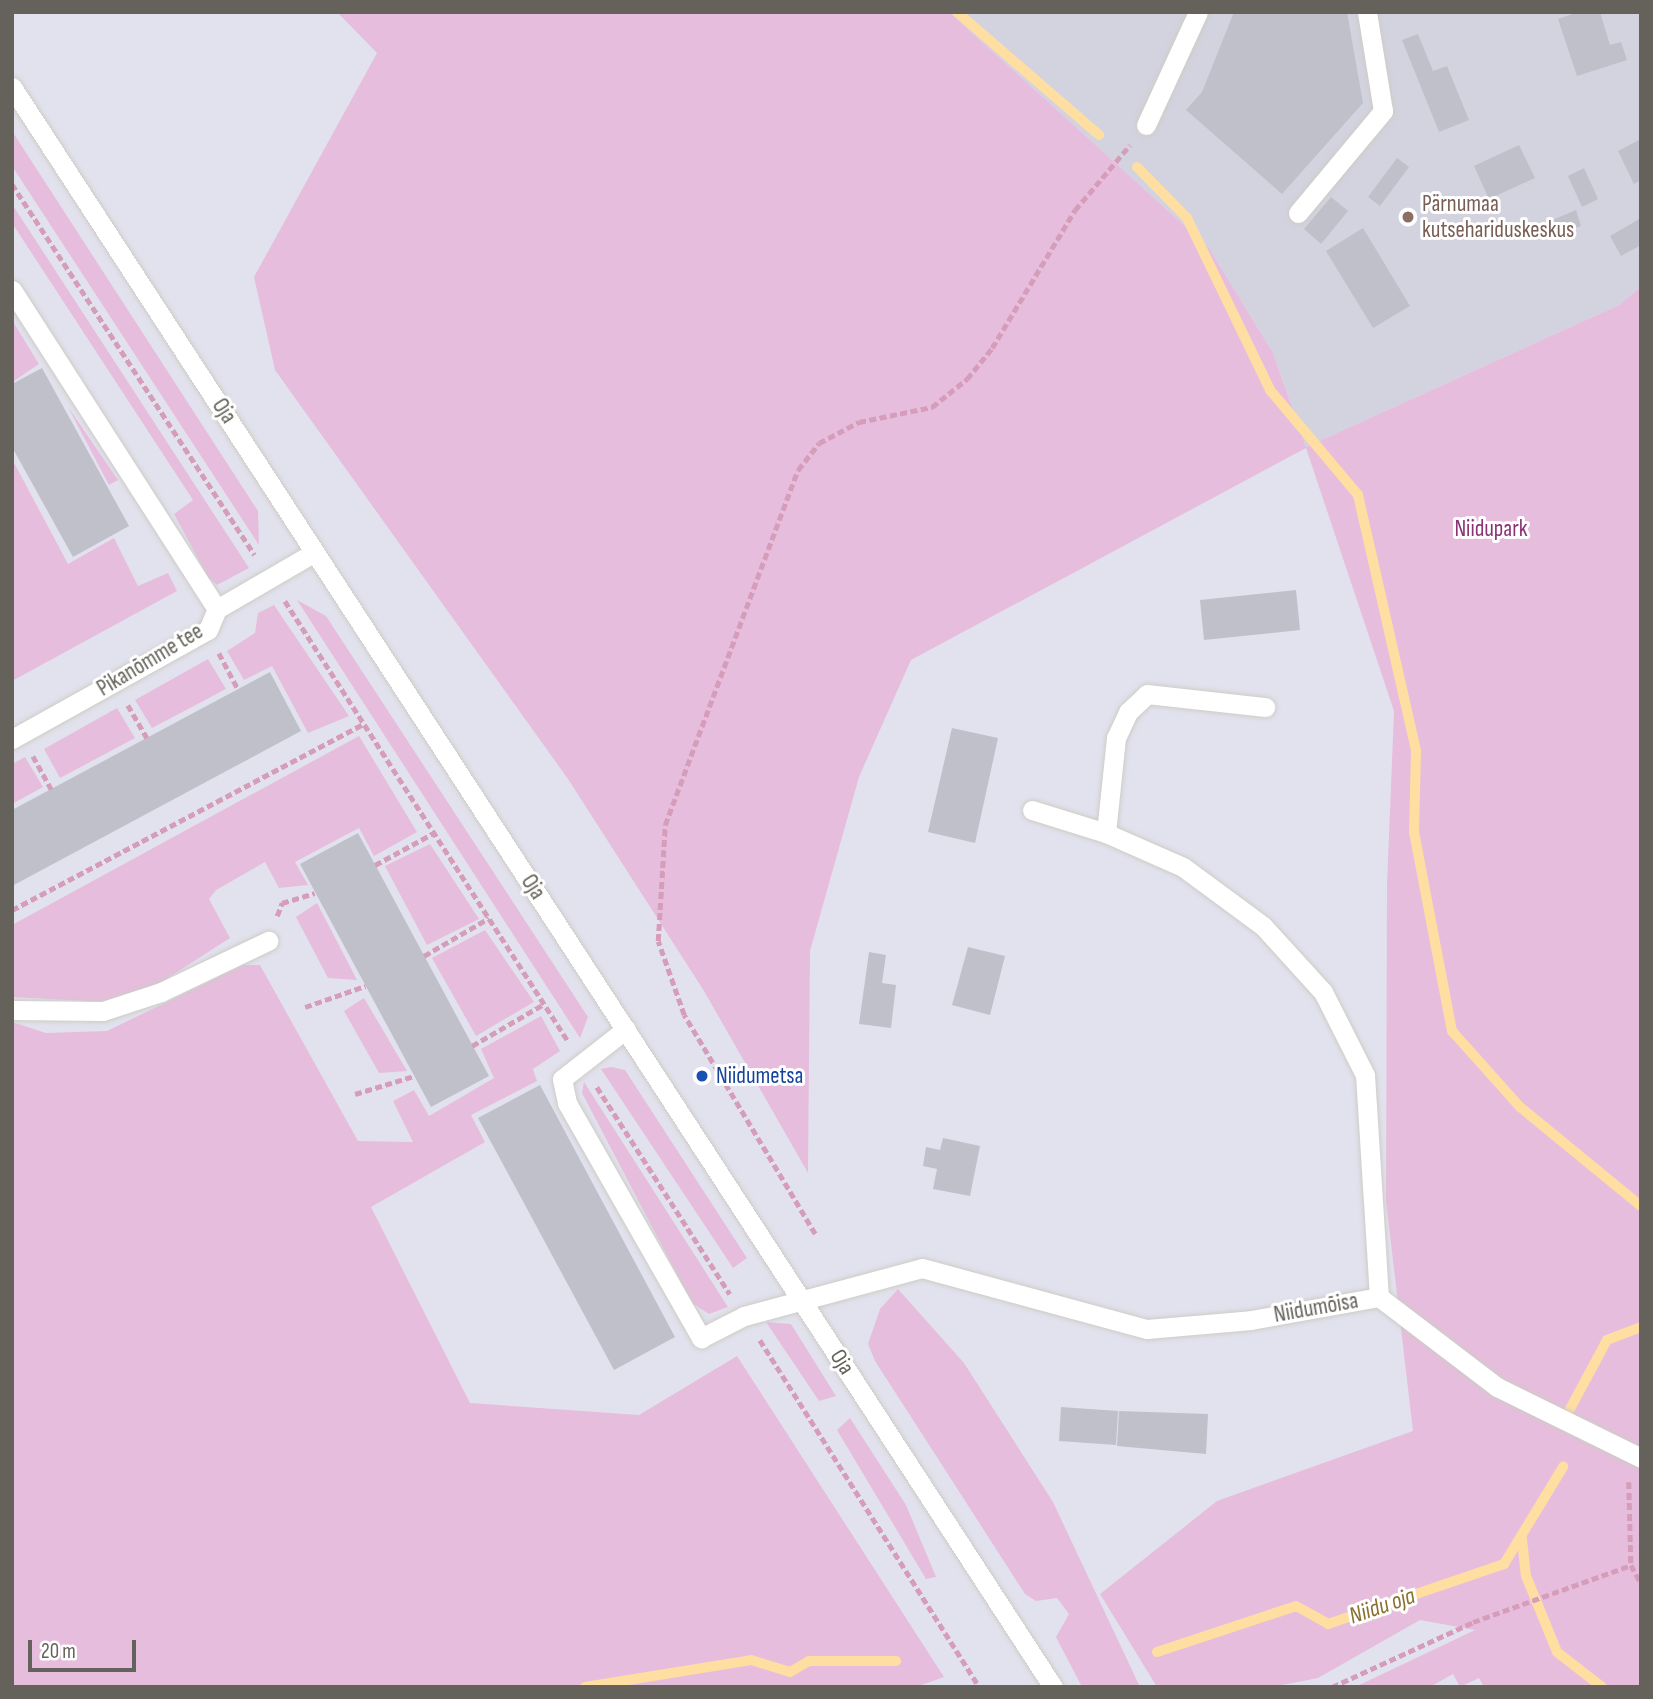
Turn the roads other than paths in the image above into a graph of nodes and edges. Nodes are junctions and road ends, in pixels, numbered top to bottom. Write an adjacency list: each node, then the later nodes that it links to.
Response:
1 (1198, 12): 4 (street)
2 (1367, 12): 5 (street)
3 (12, 87): 7 (street, Oja)
4 (1146, 125)
5 (1298, 213)
6 (12, 290): 8 (street)
7 (316, 552): 8 (street, Pikanõmme tee); 15 (street, Oja)
8 (217, 609): 10 (street, Pikanõmme tee)
9 (1265, 707): 12 (street)
10 (17, 736)
11 (1032, 810): 12 (street, Niidumõisa)
12 (1106, 833): 16 (street, Niidumõisa)
13 (268, 941): 14 (street)
14 (12, 1010)
15 (626, 1029): 17 (street, Oja); 17 (street, Niidumõisa)
16 (1379, 1297): 17 (street, Niidumõisa); 18 (street)
17 (806, 1304): 19 (street, Oja)
18 (1638, 1458)
19 (1053, 1687)

